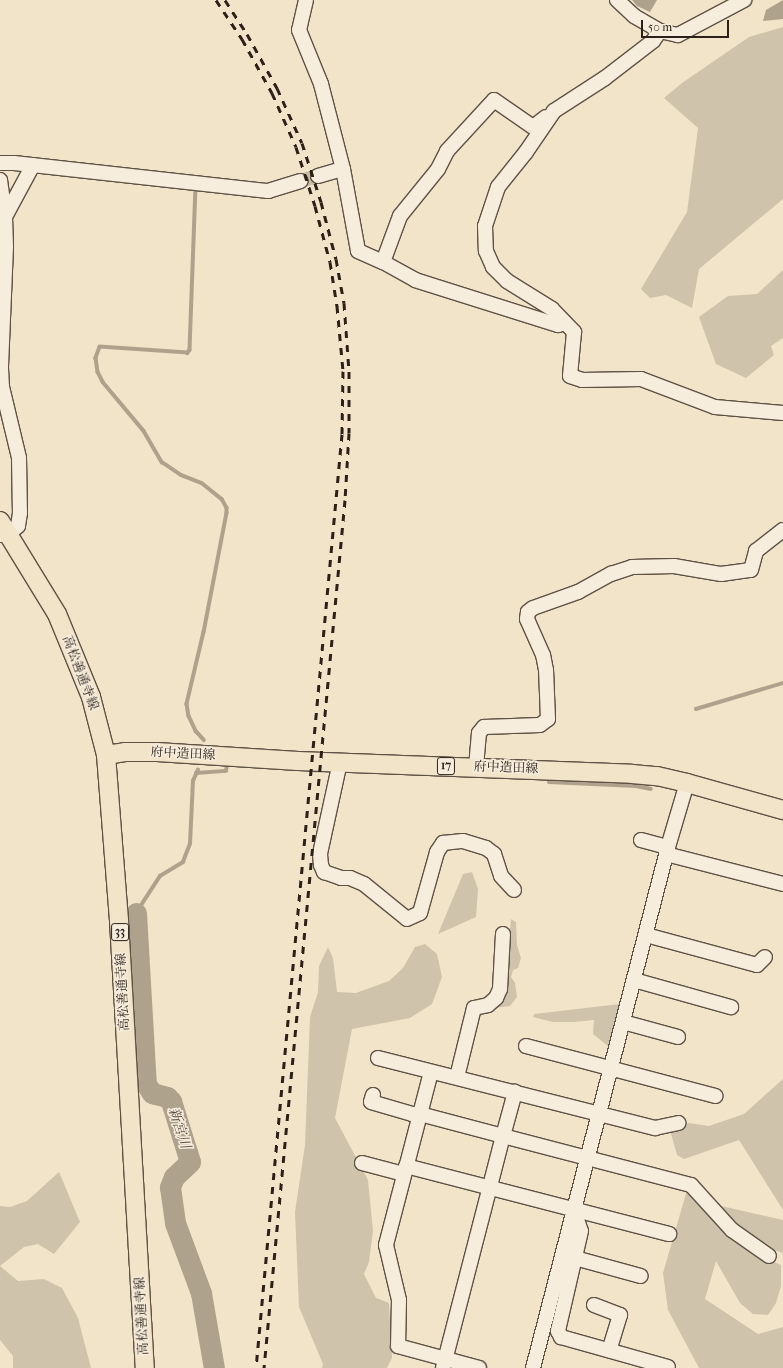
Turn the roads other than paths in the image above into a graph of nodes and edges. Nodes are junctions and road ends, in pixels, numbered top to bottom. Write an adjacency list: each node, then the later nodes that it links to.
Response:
1 (306, 0): 8 (street)
2 (617, 0): 4 (street)
3 (744, 0): 4 (street)
4 (660, 31): 5 (street)
5 (554, 110): 13 (street); 14 (street)
6 (0, 163): 7 (street)
7 (33, 165): 11 (street); 12 (street)
8 (343, 169): 9 (street); 13 (street)
9 (318, 176)
10 (0, 180): 12 (street)
11 (300, 181)
12 (5, 217): 16 (street)
13 (382, 262): 14 (street)
14 (565, 323): 15 (street)
15 (783, 413)
16 (3, 530): 18 (main road, 高松善通寺線 / 33)
17 (783, 530): 20 (street)
18 (106, 755): 19 (main road, 府中造田線 / 17); 59 (main road, 高松善通寺線 / 33)
19 (340, 762): 20 (main road, 府中造田線 / 17); 26 (street)
20 (476, 767): 21 (main road, 府中造田線 / 17)
21 (687, 783): 22 (main road, 府中造田線 / 17); 24 (street)
22 (783, 810)
23 (641, 840): 24 (street)
24 (667, 850): 25 (street); 28 (street)
25 (783, 884)
26 (514, 890)
27 (503, 934): 38 (street)
28 (646, 935): 29 (street); 30 (street)
29 (765, 957)
30 (634, 980): 31 (street); 32 (street)
31 (731, 1007)
32 (623, 1022): 33 (street); 36 (street)
33 (678, 1037)
34 (526, 1046): 36 (street)
35 (378, 1058): 37 (street)
36 (610, 1069): 41 (street); 42 (street)
37 (431, 1072): 38 (street); 43 (street)
38 (458, 1077): 39 (street)
39 (515, 1092): 42 (street); 45 (street)
40 (374, 1095): 43 (street)
41 (715, 1096)
42 (598, 1113): 44 (street); 46 (street)
43 (420, 1114): 45 (street); 48 (street)
44 (678, 1123)
45 (503, 1136): 46 (street); 49 (street)
46 (587, 1158): 50 (street); 52 (street)
47 (362, 1163): 48 (street)
48 (405, 1170): 49 (street); 57 (street)
49 (490, 1188): 50 (street); 57 (street)
50 (574, 1210): 51 (street); 53 (street); 61 (street)
51 (669, 1234)
52 (769, 1256)
53 (575, 1258): 54 (street); 56 (street)
54 (641, 1276)
55 (594, 1305): 56 (street)
56 (610, 1350): 58 (street)
57 (444, 1364): 60 (street)
58 (668, 1367)
59 (144, 1368)
60 (479, 1368)
61 (534, 1368)

